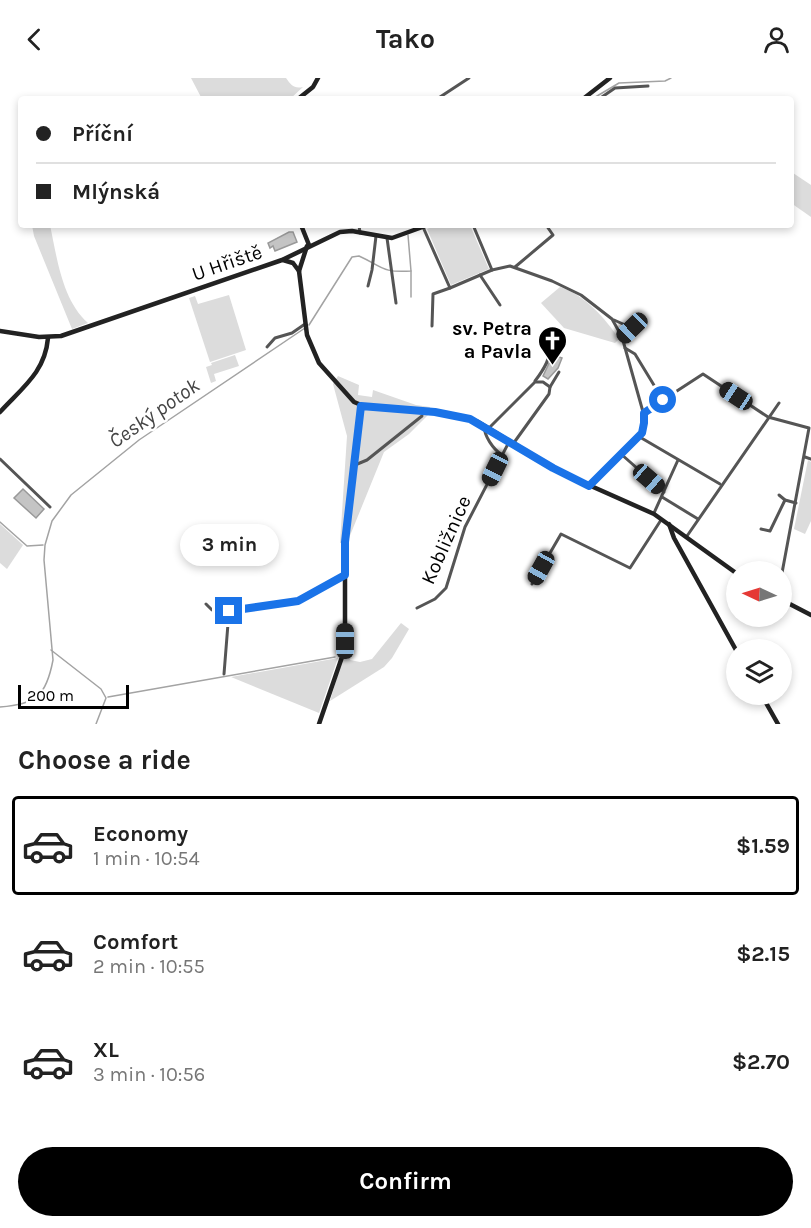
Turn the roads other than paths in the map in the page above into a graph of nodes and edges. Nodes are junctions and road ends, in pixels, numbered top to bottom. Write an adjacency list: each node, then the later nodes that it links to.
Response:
1 (318, 78): 5 (main road)
2 (469, 78): 6 (street)
3 (610, 78): 7 (main road)
4 (648, 86): 8 (street)
5 (302, 96)
6 (442, 96)
7 (587, 96)
8 (603, 96)
9 (302, 228): 18 (main road)
10 (359, 228): 15 (street)
11 (426, 228): 25 (street)
12 (474, 228): 21 (street)
13 (548, 228): 20 (street)
14 (413, 229): 17 (main road)
15 (360, 233): 16 (main road, U Hřiště); 18 (main road, U Hřiště)
16 (376, 236): 17 (main road, U Hřiště); 24 (street)
17 (387, 238): 26 (street)
18 (308, 246): 19 (main road, U Hřiště); 22 (main road)
19 (282, 260): 22 (main road); 33 (main road, U Hřiště)
20 (515, 267): 21 (street); 28 (street)
21 (492, 270): 23 (street)
22 (300, 271): 29 (main road)
23 (480, 275): 25 (street); 27 (street)
24 (368, 286)
25 (450, 288): 30 (street)
26 (396, 303)
27 (500, 305)
28 (612, 319): 32 (street); 32 (street)
29 (305, 325): 35 (street); 42 (main road)
30 (432, 326)
31 (0, 331): 33 (main road)
32 (622, 337): 36 (street)
33 (48, 338): 43 (main road)
34 (549, 343): 38 (street)
35 (267, 347)
36 (625, 348): 40 (street); 44 (street)
37 (559, 372): 39 (street, Kobližnice)
38 (535, 382): 39 (street); 48 (street)
39 (550, 387): 50 (street, Kobližnice)
40 (663, 400): 44 (street); 46 (street)
41 (779, 403): 46 (street)
42 (361, 406): 47 (main road); 57 (main road)
43 (0, 411)
44 (644, 413): 49 (street)
45 (422, 416): 57 (street)
46 (768, 417): 53 (street); 58 (street)
47 (484, 425): 48 (main road); 52 (street)
48 (489, 429): 50 (main road)
49 (638, 436): 51 (street); 56 (street)
50 (511, 443): 52 (street, Kobližnice); 59 (main road)
51 (621, 454): 59 (street); 60 (street)
52 (502, 455): 78 (street, Kobližnice)
53 (805, 456): 55 (street); 64 (street)
54 (0, 459): 65 (street)
55 (811, 459)
56 (678, 460): 58 (street); 60 (street)
57 (355, 465): 74 (main road)
58 (720, 484): 68 (street)
59 (589, 486): 66 (main road)
60 (664, 492): 62 (street)
61 (778, 495): 63 (street)
62 (662, 497): 66 (street); 68 (street)
63 (785, 500): 64 (street); 70 (street)
64 (796, 503): 72 (street)
65 (50, 507)
66 (654, 514): 67 (main road)
67 (662, 519): 69 (main road); 75 (street)
68 (698, 519): 71 (street)
69 (669, 524): 71 (main road); 81 (main road)
70 (761, 529)
71 (687, 536): 73 (main road)
72 (784, 561)
73 (726, 565)
74 (345, 575): 79 (street); 86 (main road)
75 (532, 584)
76 (206, 604): 79 (street)
77 (792, 605): 80 (main road)
78 (417, 608)
79 (229, 611): 83 (street)
80 (811, 615)
81 (730, 639)
82 (218, 662): 83 (street)
83 (225, 663): 84 (street)
84 (224, 674)
85 (767, 705): 87 (main road)
86 (319, 724)
87 (778, 724)

